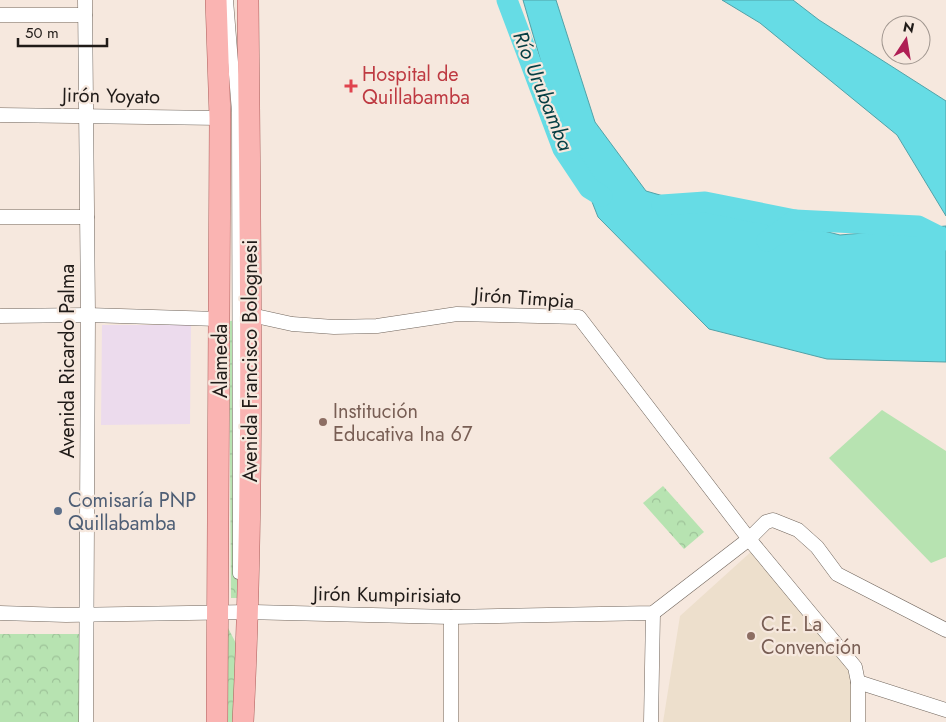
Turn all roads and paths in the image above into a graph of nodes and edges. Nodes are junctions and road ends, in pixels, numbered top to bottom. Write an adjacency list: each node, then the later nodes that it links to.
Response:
1 (86, 0): 6 (street, Avenida Ricardo Palma)
2 (216, 0): 9 (main road, Avenida Francisco Bolognesi)
3 (228, 0): 17 (street, Alameda)
4 (248, 0): 12 (main road, Avenida Francisco Bolognesi)
5 (0, 15): 6 (street)
6 (85, 15): 8 (street, Avenida Ricardo Palma)
7 (0, 115): 8 (street, Jirón Yoyato)
8 (87, 115): 9 (street, Jirón Yoyato); 10 (street, Avenida Ricardo Palma)
9 (220, 118): 15 (main road, Avenida Francisco Bolognesi)
10 (87, 217): 11 (street); 13 (street, Avenida Ricardo Palma)
11 (0, 218)
12 (251, 314): 16 (street, Jirón Timpia); 17 (main road, Avenida Francisco Bolognesi)
13 (88, 315): 14 (street); 15 (street); 20 (street, Avenida Ricardo Palma)
14 (0, 316)
15 (218, 319): 17 (main road, Avenida Francisco Bolognesi)
16 (749, 539): 19 (street); 22 (street); 23 (street)
17 (235, 612): 20 (street, Jirón Kumpirisiato); 21 (street, Jirón Kumpirisiato); 26 (main road, Avenida Francisco Bolognesi); 27 (main road, Avenida Francisco Bolognesi)
18 (0, 613): 20 (street, Jirón Kumpirisiato)
19 (653, 613): 21 (street, Jirón Kumpirisiato); 29 (street)
20 (86, 615): 25 (street, Avenida Ricardo Palma)
21 (451, 616): 28 (street)
22 (946, 630)
23 (858, 682): 24 (street); 30 (street)
24 (946, 710)
25 (86, 722)
26 (217, 722)
27 (243, 722)
28 (451, 722)
29 (651, 722)
30 (858, 722)

